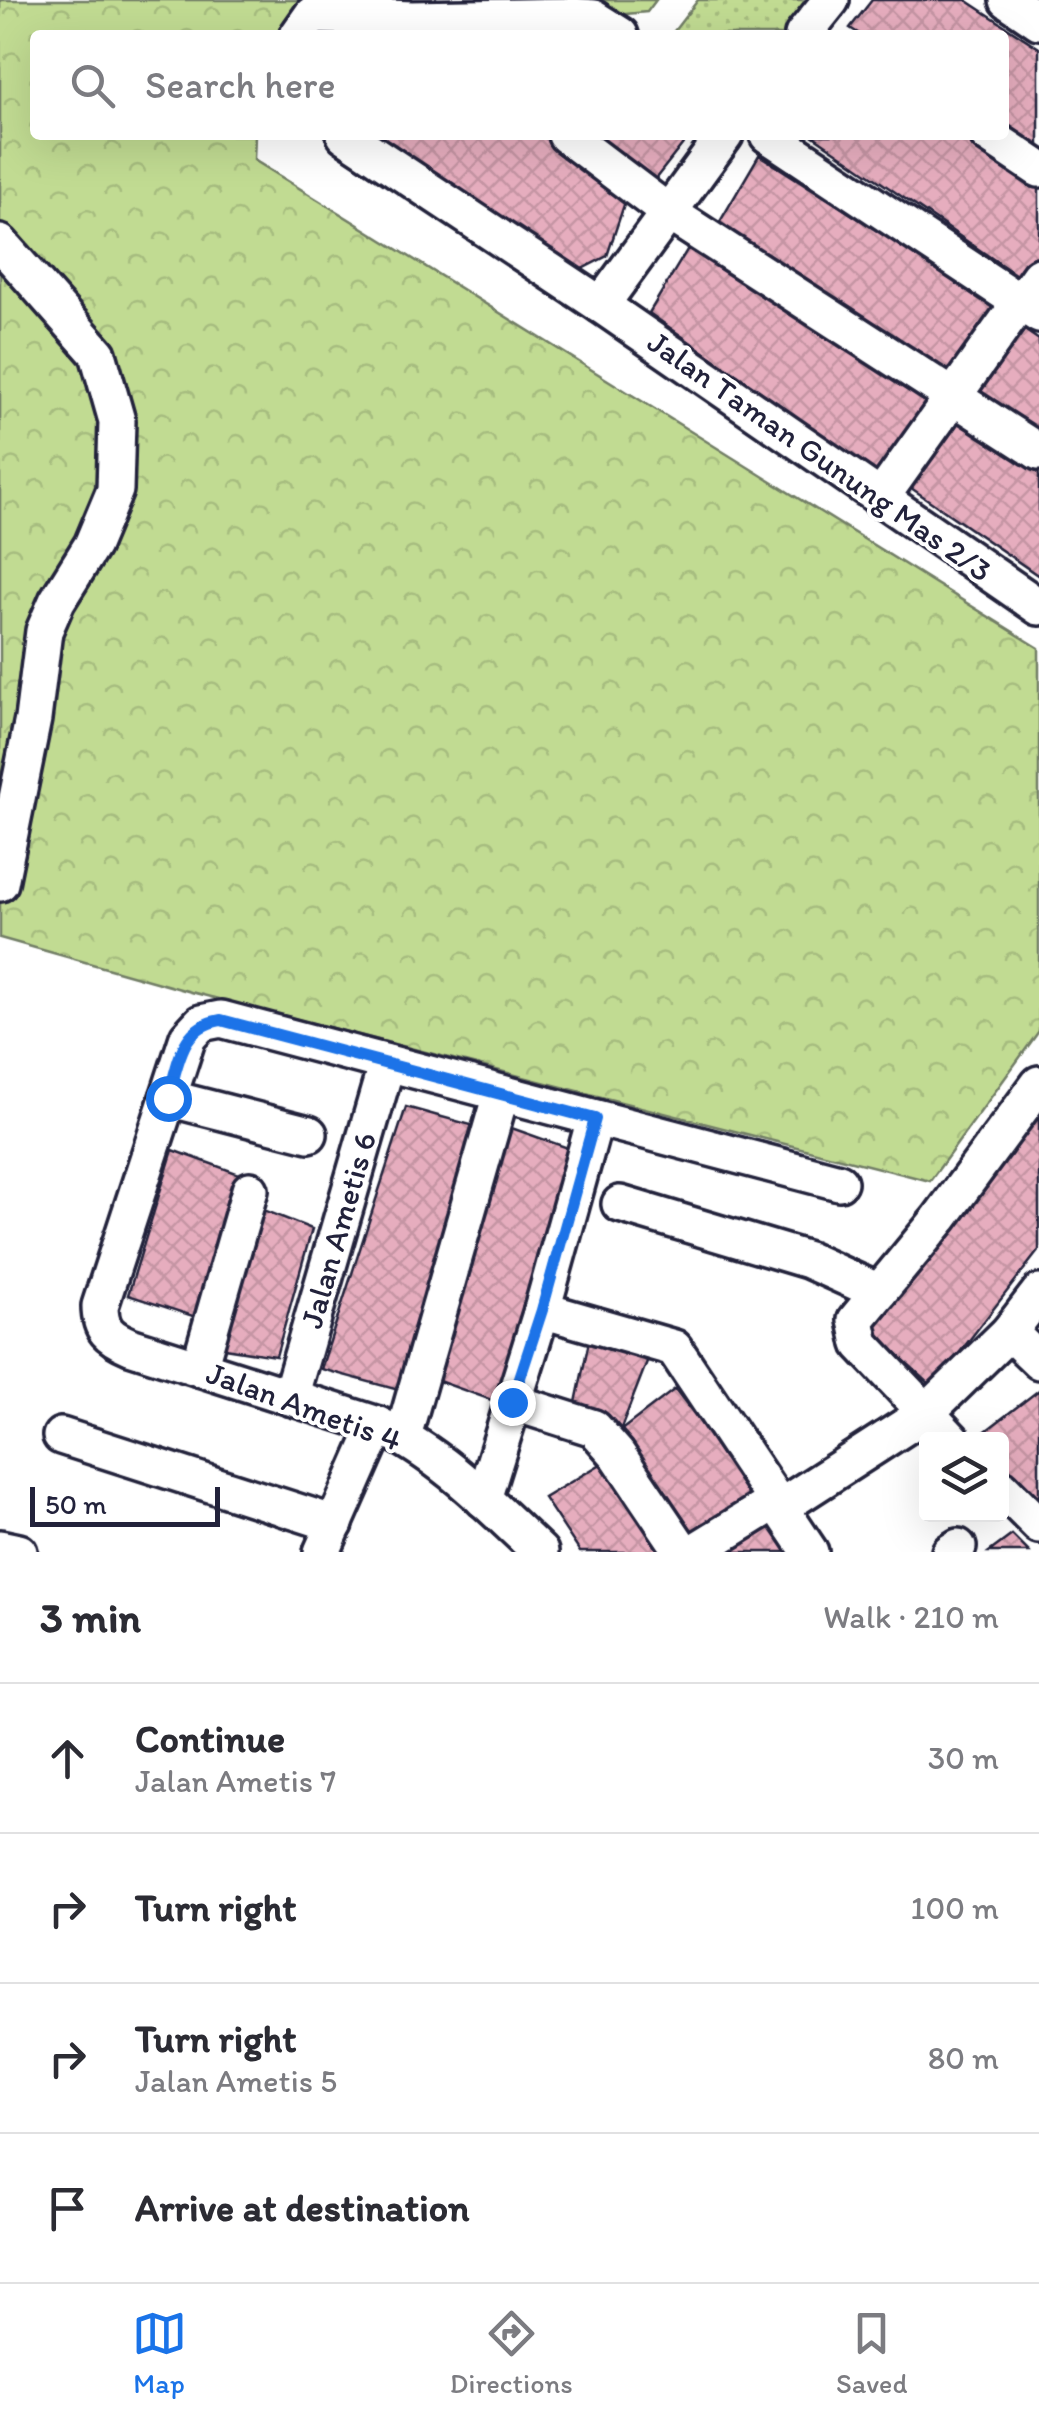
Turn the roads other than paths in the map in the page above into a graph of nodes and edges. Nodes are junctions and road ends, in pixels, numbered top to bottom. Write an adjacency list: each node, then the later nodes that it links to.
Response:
1 (1008, 0): 2 (street)
2 (1039, 21)
3 (423, 27): 4 (street); 5 (street)
4 (300, 30)
5 (612, 30)
6 (353, 140): 15 (street, Jalan Taman Gunung Mas 2/3)
7 (573, 140): 12 (street)
8 (721, 140): 12 (street)
9 (776, 140): 14 (street)
10 (996, 140): 11 (street)
11 (1039, 169)
12 (668, 213): 15 (street); 16 (street)
13 (0, 243): 20 (street)
14 (1033, 298): 16 (street)
15 (600, 305): 18 (street, Jalan Taman Gunung Mas 2/3)
16 (953, 398): 17 (street); 18 (street)
17 (1039, 452)
18 (880, 499): 19 (street, Jalan Taman Gunung Mas 2/3)
19 (1039, 607)
20 (0, 883)
21 (387, 1064): 23 (street); 24 (street); 36 (street, Jalan Ametis 6)
22 (1039, 1084): 30 (street)
23 (501, 1094): 25 (street); 39 (street)
24 (168, 1098): 26 (street); 35 (street, Jalan Ametis 4)
25 (595, 1119): 27 (street); 32 (street)
26 (309, 1134)
27 (839, 1182)
28 (250, 1190): 35 (street)
29 (620, 1204): 30 (street)
30 (878, 1292): 38 (street)
31 (1039, 1293): 33 (street)
32 (542, 1310): 37 (street); 44 (street)
33 (1009, 1332): 34 (street); 38 (street)
34 (1039, 1361)
35 (199, 1368): 36 (street, Jalan Ametis 4)
36 (290, 1397): 39 (street, Jalan Ametis 4)
37 (512, 1402): 43 (street); 48 (street)
38 (926, 1413): 40 (street); 44 (street)
39 (390, 1431): 43 (street, Jalan Ametis 4); 46 (street)
40 (944, 1432)
41 (61, 1436): 46 (street)
42 (1009, 1495): 45 (street)
43 (483, 1499): 47 (street, Jalan Ametis 4)
44 (780, 1503): 49 (street); 50 (street)
45 (1039, 1525)
46 (329, 1538)
47 (540, 1552)
48 (683, 1552)
49 (694, 1552)
50 (810, 1552)

